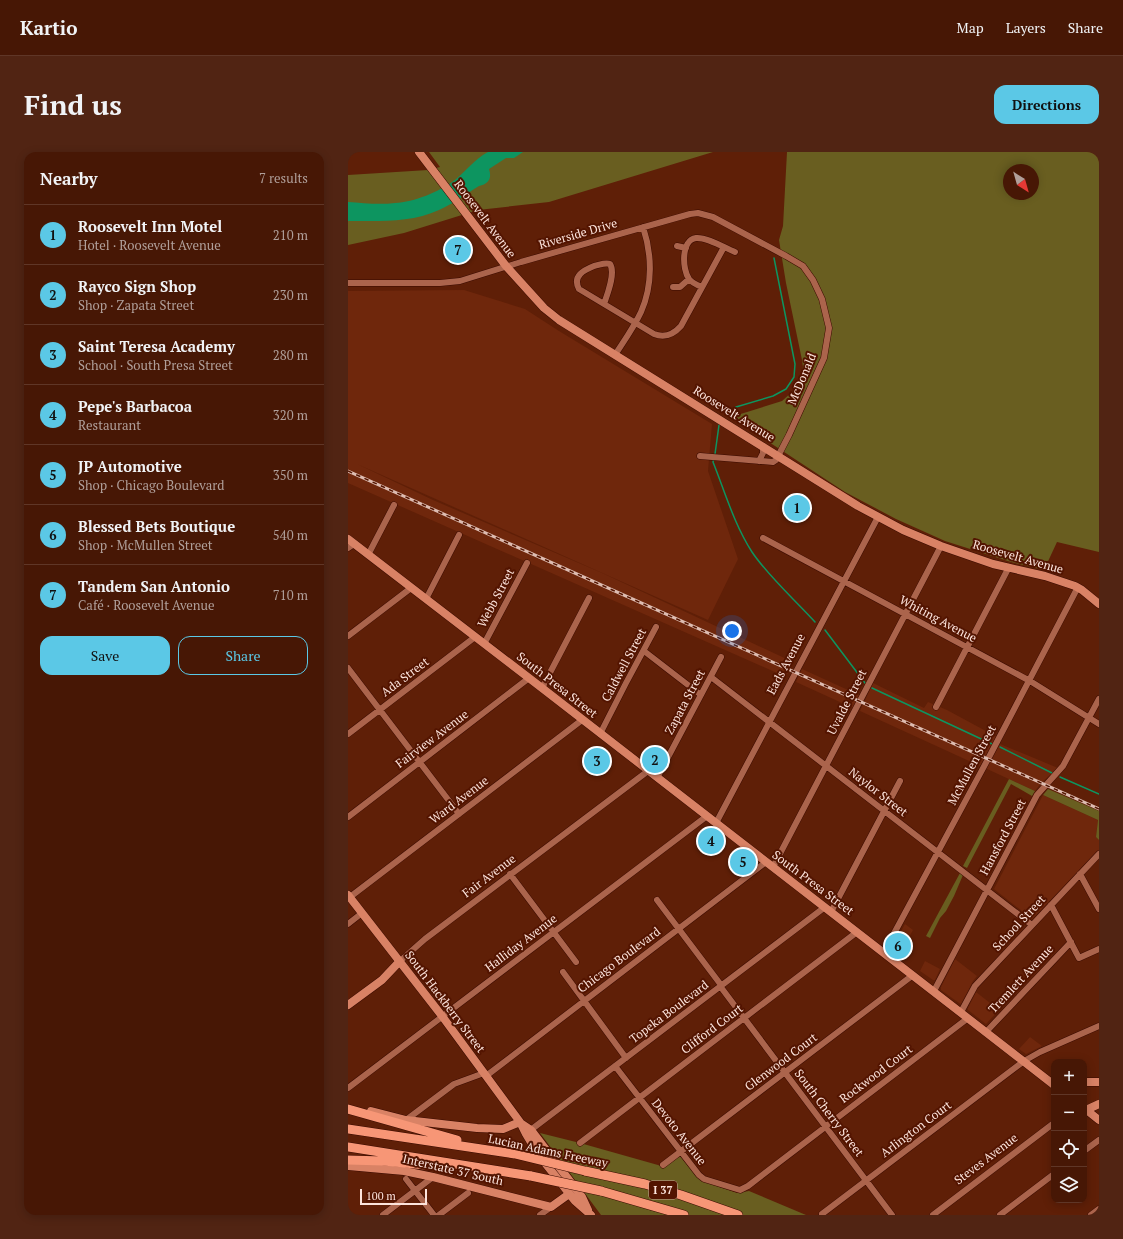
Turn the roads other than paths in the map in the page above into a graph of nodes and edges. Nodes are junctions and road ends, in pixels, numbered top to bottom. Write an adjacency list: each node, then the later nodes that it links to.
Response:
1 (419, 152): 7 (main road, Roosevelt Avenue)
2 (643, 227): 7 (street, Riverside Drive); 8 (street, Riverside Drive); 14 (street)
3 (677, 246): 5 (street)
4 (724, 247): 5 (street); 6 (street); 12 (street)
5 (686, 248): 9 (street)
6 (735, 252)
7 (506, 266): 10 (street, Riverside Drive); 15 (main road, Roosevelt Avenue)
8 (803, 266): 18 (street, McDonald)
9 (689, 279): 11 (street); 12 (street)
10 (348, 283)
11 (673, 287)
12 (702, 287): 14 (street)
13 (604, 304): 13 (street); 14 (street)
14 (635, 322): 15 (street)
15 (615, 355): 16 (main road, Roosevelt Avenue)
16 (762, 446): 18 (main road, Roosevelt Avenue); 19 (street)
17 (700, 456): 19 (street)
18 (779, 456): 19 (street); 21 (main road, Roosevelt Avenue)
19 (759, 461)
20 (394, 505): 26 (street)
21 (878, 517): 25 (main road, Roosevelt Avenue); 29 (street, Eads Avenue)
22 (459, 535): 33 (street)
23 (763, 538): 29 (street, Whiting Avenue)
24 (350, 544): 26 (main road, South Presa Street)
25 (941, 546): 28 (main road, Roosevelt Avenue); 35 (street, Uvalde Street)
26 (368, 555): 30 (main road, South Presa Street)
27 (527, 562): 39 (street, Webb Street)
28 (1009, 567): 31 (main road, Roosevelt Avenue); 40 (street)
29 (843, 581): 35 (street, Whiting Avenue); 54 (street, Eads Avenue)
30 (412, 588): 33 (main road, South Presa Street); 37 (street)
31 (1078, 588): 34 (main road, Roosevelt Avenue); 46 (street, McMullen Street)
32 (589, 598): 47 (street)
33 (426, 599): 38 (main road, South Presa Street)
34 (1099, 604)
35 (905, 614): 40 (street, Whiting Avenue); 59 (street, Uvalde Street)
36 (656, 627): 41 (street, Caldwell Street)
37 (348, 636)
38 (476, 637): 39 (main road, South Presa Street); 51 (street, Ada Street)
39 (484, 644): 45 (main road, South Presa Street)
40 (967, 647): 46 (street, Whiting Avenue); 50 (street)
41 (644, 650): 48 (street); 57 (street, Caldwell Street)
42 (721, 657): 44 (street, Zapata Street)
43 (348, 668): 51 (street)
44 (711, 677): 48 (street, Zapata Street); 54 (street, Naylor Street)
45 (529, 678): 47 (main road, South Presa Street); 58 (street, Fairview Avenue)
46 (1030, 681): 52 (street, Whiting Avenue); 68 (street, McMullen Street)
47 (542, 688): 53 (main road, South Presa Street)
48 (701, 695): 61 (street, Zapata Street)
49 (1099, 699): 52 (street, Hansford Street)
50 (936, 707)
51 (380, 710): 56 (street, Ada Street); 58 (street)
52 (1089, 718): 55 (street, Whiting Avenue); 73 (street, Hansford Street)
53 (582, 720): 57 (main road, South Presa Street); 64 (street, Ward Avenue)
54 (769, 721): 59 (street, Naylor Street); 67 (street, Eads Avenue)
55 (1099, 724)
56 (348, 734)
57 (600, 734): 60 (main road, South Presa Street)
58 (420, 762): 64 (street); 66 (street, Fairview Avenue)
59 (826, 766): 63 (street, Naylor Street); 70 (street, Uvalde Street)
60 (648, 771): 61 (main road, South Presa Street); 71 (street, Fair Avenue)
61 (657, 778): 65 (main road, South Presa Street)
62 (900, 781): 63 (street)
63 (885, 811): 68 (street, Naylor Street); 77 (street)
64 (459, 814): 74 (street, Ward Avenue)
65 (707, 816): 67 (main road, South Presa Street); 83 (street, Halliday Avenue)
66 (348, 817)
67 (716, 823): 70 (main road, South Presa Street)
68 (938, 852): 73 (street, Naylor Street); 87 (street, McMullen Street)
69 (1099, 854): 72 (street, School Street)
70 (769, 864): 77 (main road, South Presa Street); 82 (street, Chicago Boulevard)
71 (510, 874): 83 (street); 88 (street, Fair Avenue)
72 (1080, 874): 76 (street, School Street); 78 (street)
73 (987, 890): 81 (street, Naylor Street); 93 (street, Hansford Street)
74 (349, 896): 79 (main road, South Hackberry Street)
75 (657, 900): 82 (street, South Cherry Street)
76 (1051, 905): 81 (street, School Street); 85 (street)
77 (828, 909): 84 (main road, South Presa Street); 92 (street, Topeka Boulevard)
78 (1099, 909)
79 (362, 913): 80 (street); 88 (main road, South Hackberry Street)
80 (348, 924)
81 (1032, 925): 96 (street, School Street)
82 (678, 929): 92 (street, South Cherry Street); 94 (street, Chicago Boulevard)
83 (553, 932): 89 (street); 97 (street, Halliday Avenue)
84 (857, 932): 87 (main road, South Presa Street); 98 (street, Clifford Court)
85 (1071, 942): 86 (street); 101 (street, Tremlett Avenue)
86 (1099, 949)
87 (884, 952): 91 (main road, South Presa Street)
88 (399, 962): 95 (main road, Fair Avenue); 97 (main road, South Hackberry Street)
89 (576, 962)
90 (562, 972): 94 (street)
91 (913, 975): 93 (main road, South Presa Street); 105 (street, Glenwood Court)
92 (721, 986): 98 (street, South Cherry Street); 102 (street, Topeka Boulevard)
93 (934, 991): 96 (main road, South Presa Street)
94 (584, 1001): 102 (street); 106 (street, Chicago Boulevard)
95 (348, 1005)
96 (961, 1012): 99 (main road, South Presa Street)
97 (442, 1016): 106 (main road, South Hackberry Street); 110 (street, Halliday Avenue)
98 (744, 1018): 105 (street, South Cherry Street); 111 (street, Clifford Court)
99 (968, 1018): 101 (main road, South Presa Street); 121 (street, Rockwood Court)
100 (1099, 1026): 103 (street, Arlington Court)
101 (986, 1032): 103 (main road, South Presa Street)
102 (626, 1058): 104 (street, Topeka Boulevard)
103 (1024, 1061): 107 (main road, South Presa Street); 137 (street, Arlington Court)
104 (615, 1066): 111 (street, Devoto Avenue); 123 (street, Topeka Boulevard)
105 (785, 1073): 121 (street, South Cherry Street); 129 (street, Glenwood Court)
106 (485, 1074): 117 (street, Chicago Boulevard); 119 (main road, South Hackberry Street)
107 (1051, 1082)
108 (1087, 1082): 109 (main road)
109 (1099, 1082)
110 (348, 1088)
111 (639, 1098): 125 (street, Clifford Court); 129 (street, Devoto Avenue)
112 (1099, 1104): 114 (main road)
113 (348, 1105): 117 (main road)
114 (1087, 1108)
115 (348, 1110): 128 (highway)
116 (1087, 1111): 118 (main road)
117 (406, 1120): 119 (main road)
118 (1099, 1120)
119 (521, 1123): 123 (main road, South Hackberry Street)
120 (1051, 1125): 153 (street, Steves Avenue)
121 (826, 1127): 137 (street, South Cherry Street); 138 (street, Rockwood Court)
122 (348, 1129): 128 (highway, Lucian Adams Freeway / I 37)
123 (528, 1132): 141 (main road, South Hackberry Street); 144 (main road, South Hackberry Street)
124 (1099, 1140): 127 (street)
125 (580, 1142)
126 (348, 1147): 133 (highway, I 37)
127 (1087, 1149)
128 (499, 1151): 151 (highway, Lucian Adams Freeway / I 37, bridge)
129 (681, 1152): 131 (street, Glenwood Court); 138 (street, Devoto Avenue)
130 (348, 1160): 133 (highway)
131 (662, 1165)
132 (348, 1166): 135 (main road, Interstate 37 South)
133 (504, 1171): 150 (highway, I 37, bridge)
134 (1051, 1176): 154 (street)
135 (433, 1177): 139 (street); 142 (main road, Interstate 37 South)
136 (406, 1179): 139 (street)
137 (866, 1180): 145 (street, Arlington Court); 152 (street, South Cherry Street)
138 (740, 1190)
139 (415, 1191): 146 (street); 147 (street)
140 (468, 1193): 148 (street)
141 (569, 1194): 142 (main road); 144 (main road, South Hackberry Street)
142 (551, 1207): 149 (street)
143 (1099, 1209): 155 (street)
144 (590, 1214)
145 (822, 1214)
146 (383, 1215)
147 (434, 1215)
148 (439, 1215)
149 (540, 1215)
150 (684, 1215)
151 (738, 1215)
152 (892, 1215)
153 (932, 1215)
154 (1000, 1215)
155 (1091, 1215)

